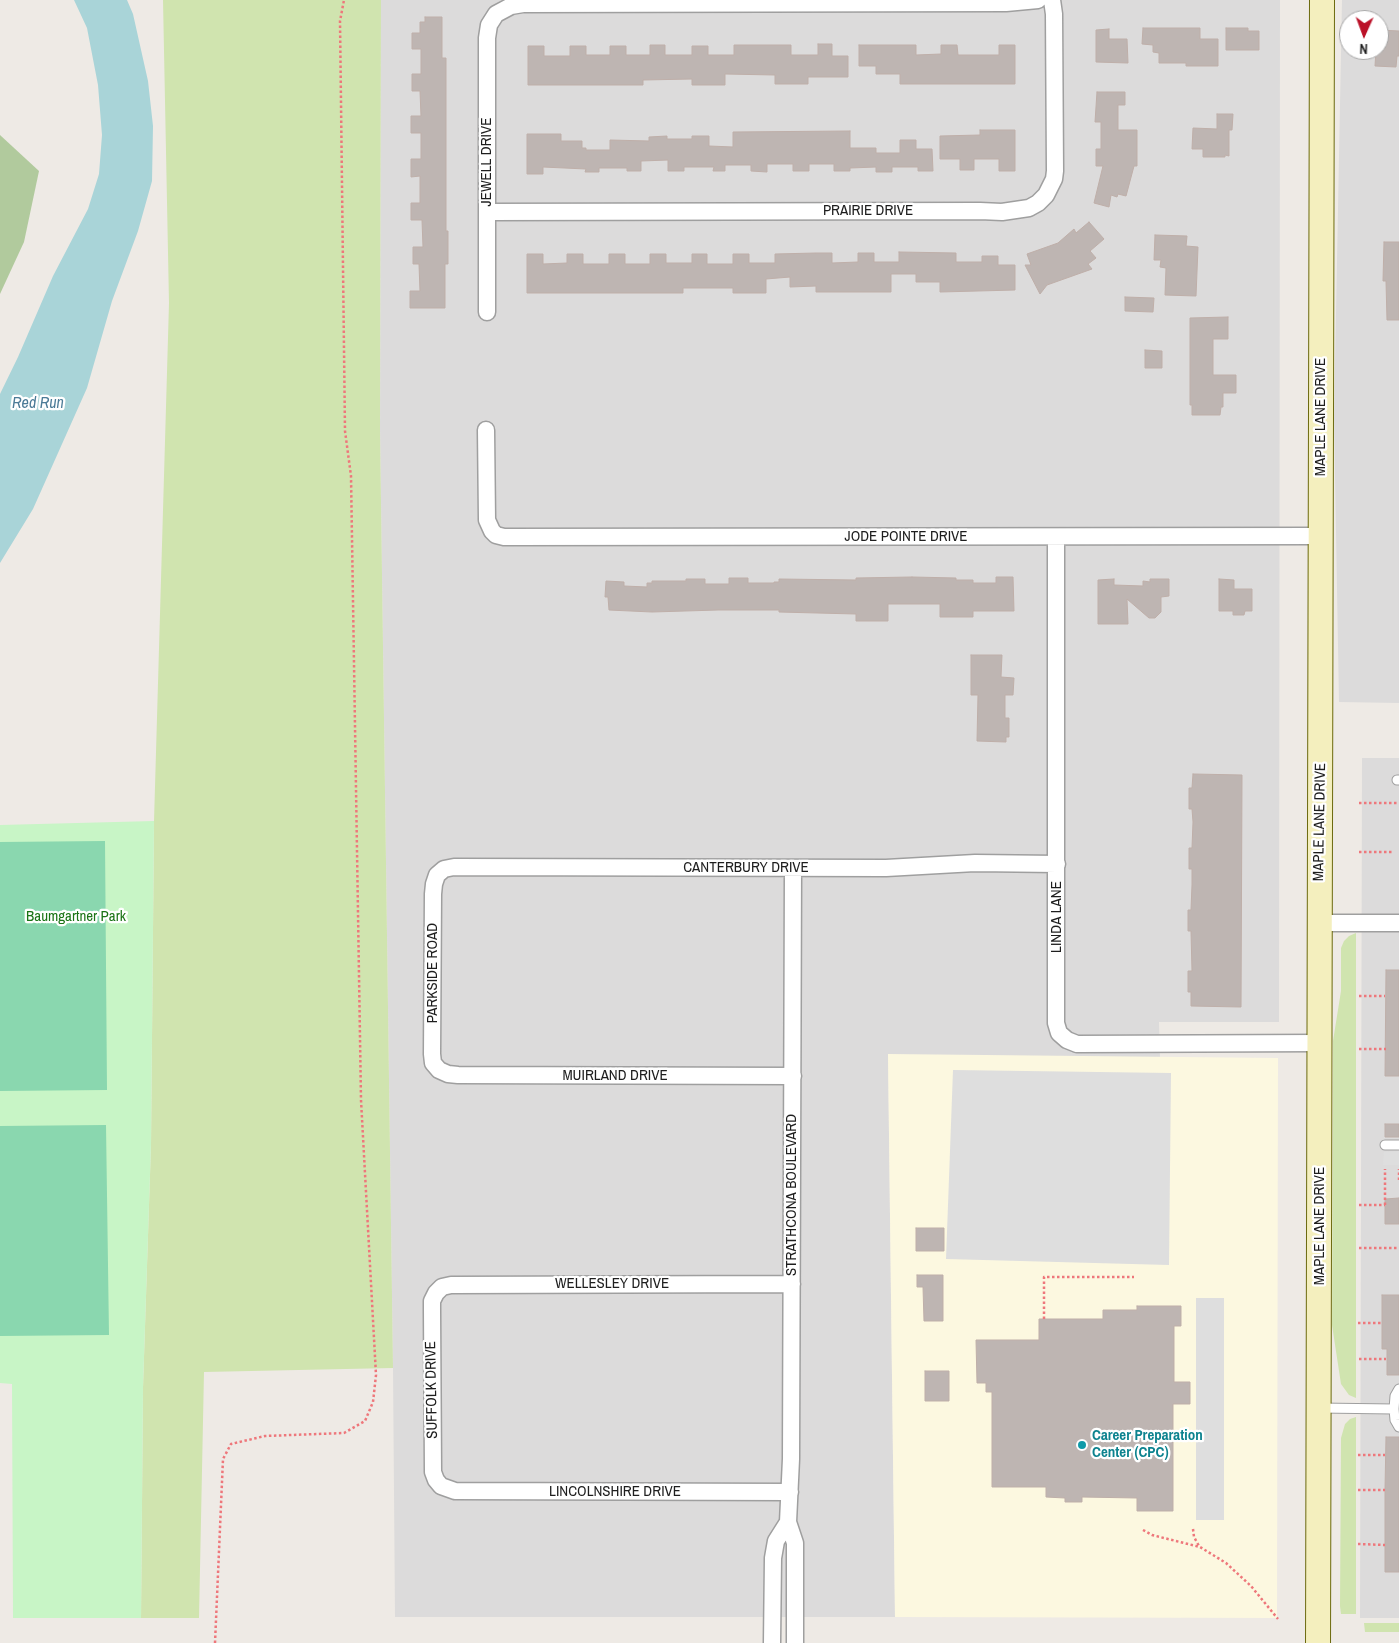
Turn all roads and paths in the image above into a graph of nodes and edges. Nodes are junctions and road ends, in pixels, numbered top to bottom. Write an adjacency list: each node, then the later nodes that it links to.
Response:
1 (344, 0): 61 (path)
2 (1038, 0): 5 (street, JEWELL DRIVE)
3 (1052, 0): 5 (street, PRAIRIE DRIVE)
4 (1322, 0): 8 (street, MAPLE LANE DRIVE)
5 (487, 212): 6 (street, JEWELL DRIVE)
6 (487, 312)
7 (486, 430): 9 (street, JODE POINTE DRIVE)
8 (1321, 536): 9 (street, JODE POINTE DRIVE); 17 (street, MAPLE LANE DRIVE)
9 (1056, 537): 14 (street, LINDA LANE)
10 (1359, 803): 11 (path)
11 (1397, 803)
12 (1359, 852): 13 (path)
13 (1394, 852)
14 (1057, 864): 15 (street, CANTERBURY DRIVE); 21 (street, LINDA LANE)
15 (793, 868): 16 (street, CANTERBURY DRIVE); 25 (street, STRATHCONA BOULEVARD)
16 (437, 875): 24 (street, PARKSIDE ROAD)
17 (1319, 923): 18 (street); 21 (street, MAPLE LANE DRIVE)
18 (1399, 923)
19 (1358, 996): 20 (path)
20 (1386, 996)
21 (1320, 1043): 43 (street, MAPLE LANE DRIVE)
22 (1359, 1049): 23 (path)
23 (1386, 1049)
24 (439, 1070): 25 (street, MUIRLAND DRIVE)
25 (793, 1076): 35 (street, STRATHCONA BOULEVARD)
26 (1385, 1145): 27 (lane)
27 (1399, 1145)
28 (1385, 1169): 31 (path)
29 (1399, 1169): 30 (path)
30 (1399, 1180)
31 (1358, 1205)
32 (1358, 1248): 33 (path)
33 (1399, 1248)
34 (1134, 1277): 37 (path)
35 (792, 1284): 36 (street, WELLESLEY DRIVE); 51 (street, STRATHCONA BOULEVARD)
36 (436, 1293): 48 (street, SUFFOLK DRIVE)
37 (1044, 1319)
38 (1358, 1323): 39 (path)
39 (1382, 1323)
40 (1359, 1359): 41 (path)
41 (1386, 1359)
42 (1399, 1389): 44 (lane)
43 (1319, 1408): 44 (lane); 64 (street, MAPLE LANE DRIVE)
44 (1394, 1408): 45 (lane)
45 (1399, 1427)
46 (1358, 1455): 47 (path)
47 (1384, 1455)
48 (440, 1486): 51 (street, LINCOLNSHIRE DRIVE)
49 (1358, 1490): 50 (path)
50 (1385, 1490)
51 (790, 1492): 52 (street, STRATHCONA BOULEVARD)
52 (788, 1522): 58 (street, STRATHCONA BOULEVARD); 59 (street, STRATHCONA BOULEVARD)
53 (1193, 1529): 57 (path)
54 (1143, 1530): 57 (path)
55 (1358, 1544): 56 (path)
56 (1385, 1545)
57 (1200, 1547): 60 (path)
58 (772, 1583): 59 (street); 62 (street, STRATHCONA BOULEVARD)
59 (795, 1584): 63 (street, STRATHCONA BOULEVARD)
60 (1278, 1620)
61 (215, 1643)
62 (772, 1643)
63 (795, 1643)
64 (1318, 1643)

